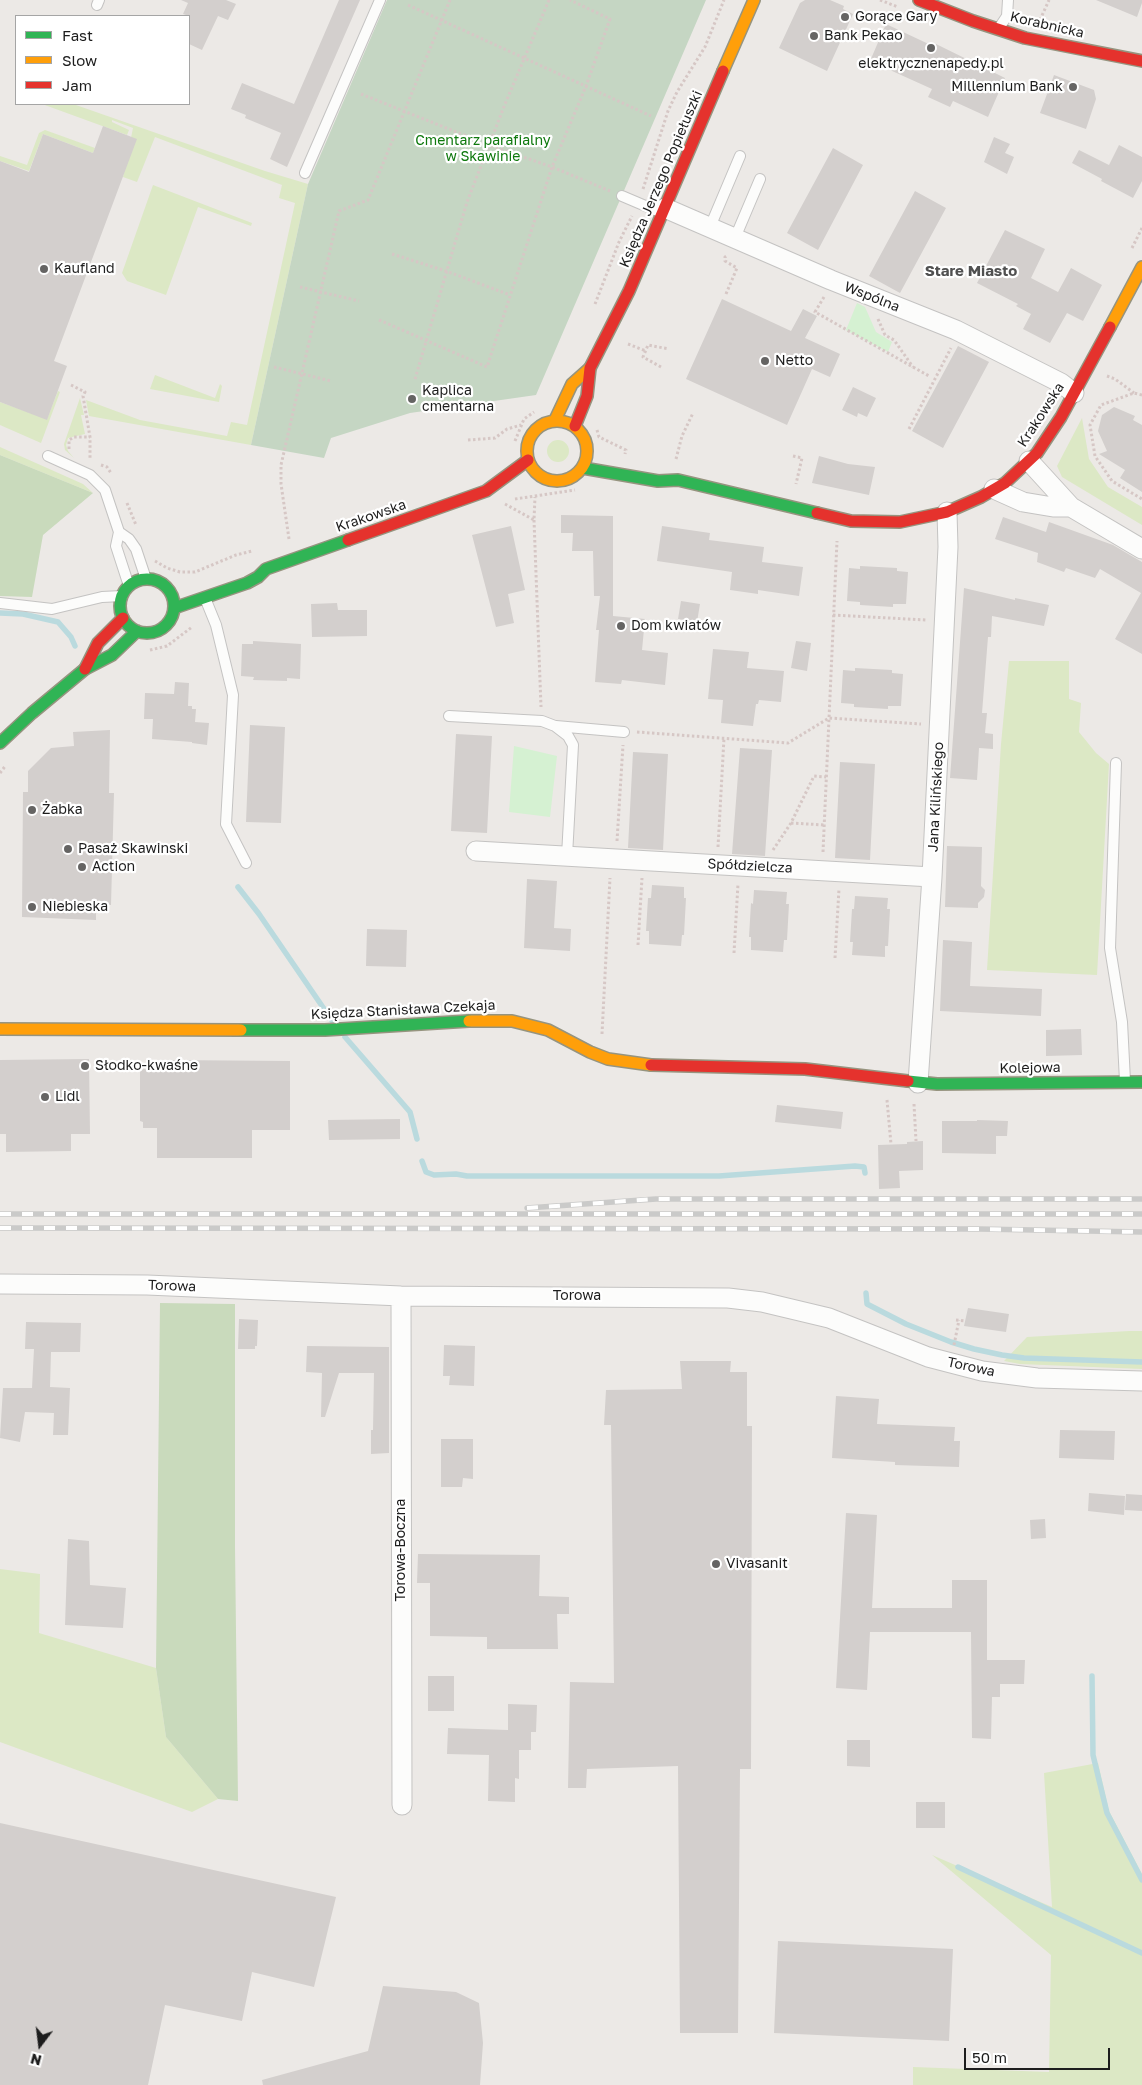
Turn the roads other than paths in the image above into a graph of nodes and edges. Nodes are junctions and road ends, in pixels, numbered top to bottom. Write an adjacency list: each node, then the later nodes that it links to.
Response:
1 (380, 0): 8 (lane)
2 (754, 0): 11 (street, Księdza Jerzego Popiełuszki)
3 (920, 0): 5 (street, Korabnicka)
4 (1008, 0): 5 (lane)
5 (998, 29): 6 (street, Korabnicka)
6 (1142, 61)
7 (740, 156): 12 (lane)
8 (306, 173)
9 (760, 179): 13 (lane)
10 (622, 196): 11 (lane)
11 (664, 211): 12 (street, Wspólna); 15 (street, Księdza Jerzego Popiełuszki)
12 (710, 227): 13 (street, Wspólna)
13 (735, 245): 16 (street, Wspólna)
14 (1142, 268): 16 (street, Krakowska)
15 (590, 368): 17 (street, Księdza Jerzego Popiełuszki); 18 (street, Księdza Jerzego Popiełuszki)
16 (1074, 393): 23 (street, Krakowska)
17 (556, 420): 18 (street); 22 (street)
18 (575, 426): 19 (street)
19 (588, 450): 20 (street); 24 (street)
20 (602, 453)
21 (48, 456): 34 (lane)
22 (528, 460): 26 (street); 30 (street, Krakowska)
23 (1029, 461): 29 (street, Krakowska); 32 (street)
24 (583, 468): 26 (street); 27 (street, Krakowska)
25 (661, 468): 27 (street, Krakowska)
26 (542, 477): 28 (street)
27 (678, 480): 33 (street, Krakowska)
28 (527, 484)
29 (994, 490): 32 (street); 33 (street, Krakowska)
30 (486, 491): 31 (street, Krakowska); 41 (street, Krakowska)
31 (504, 491)
32 (1071, 507): 35 (street)
33 (947, 512): 55 (street, Jana Kilińskiego)
34 (119, 532): 36 (lane); 37 (lane)
35 (1142, 549)
36 (146, 579): 37 (street); 39 (street)
37 (130, 586): 40 (street)
38 (182, 586): 39 (street)
39 (169, 591): 43 (street)
40 (122, 596): 42 (lane); 44 (street)
41 (205, 597): 43 (street, Krakowska); 54 (lane)
42 (0, 603)
43 (174, 608): 45 (street)
44 (123, 618): 45 (street); 46 (street)
45 (138, 631): 46 (street)
46 (86, 668): 50 (street)
47 (449, 716): 48 (lane)
48 (554, 726): 49 (lane); 53 (lane)
49 (624, 732)
50 (0, 744)
51 (1116, 763): 57 (lane)
52 (476, 851): 53 (street, Spółdzielcza)
53 (567, 856): 55 (street, Spółdzielcza)
54 (246, 863)
55 (932, 877): 59 (street, Jana Kilińskiego)
56 (0, 1029): 59 (street, Księdza Stanisława Czekaja)
57 (1125, 1082): 58 (street, Kolejowa); 59 (street, Kolejowa)
58 (1142, 1082)
59 (916, 1090)
60 (0, 1284): 61 (street, Torowa)
61 (401, 1296): 62 (street, Torowa); 63 (street, Torowa-Boczna)
62 (1142, 1381)
63 (402, 1805)

